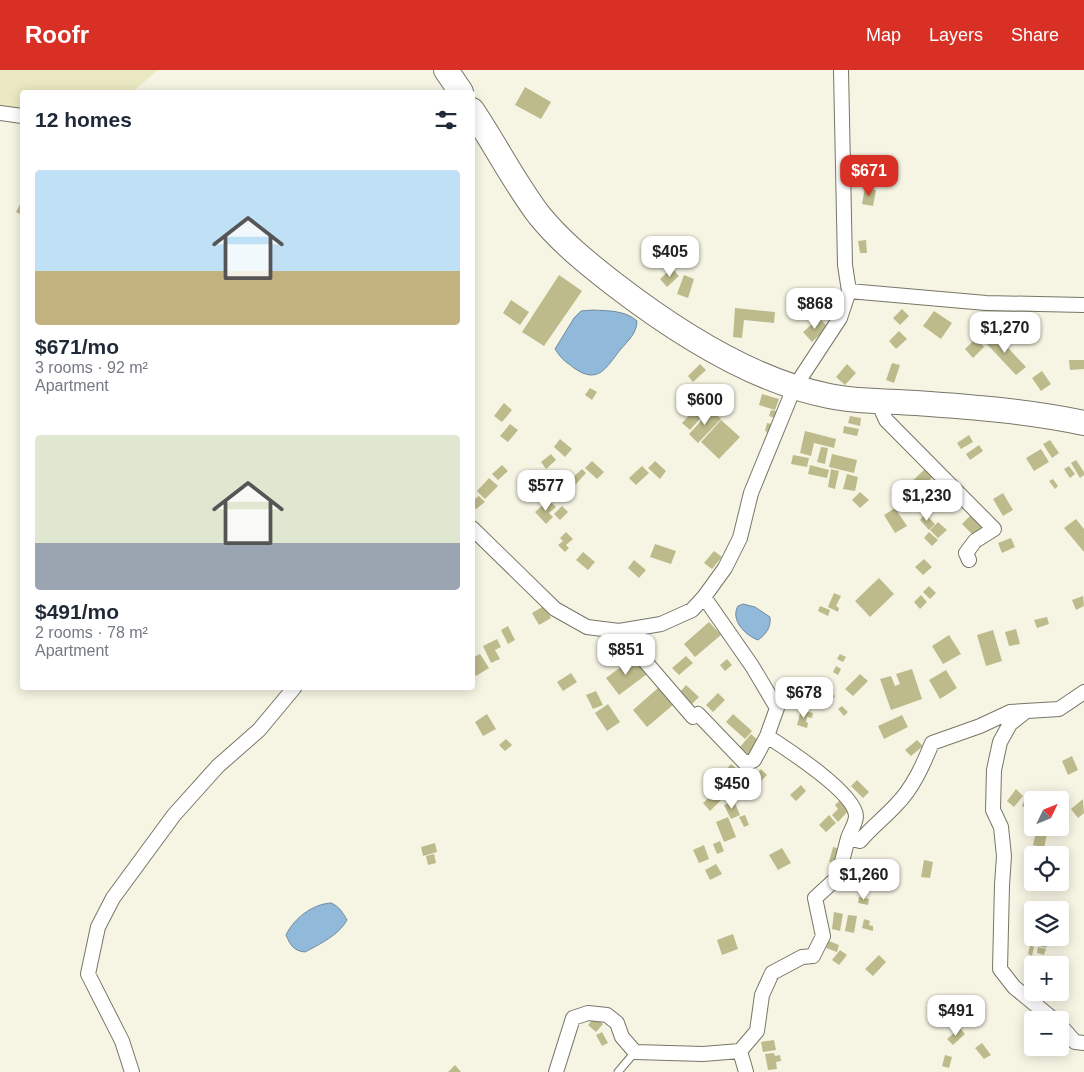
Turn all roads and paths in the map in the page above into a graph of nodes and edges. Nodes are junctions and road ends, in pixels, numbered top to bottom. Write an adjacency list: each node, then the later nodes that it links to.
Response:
1 (446, 70): 3 (highway)
2 (841, 70): 7 (street)
3 (460, 90)
4 (0, 112): 6 (street)
5 (475, 115): 9 (highway)
6 (20, 116)
7 (849, 291): 8 (street); 9 (street)
8 (1084, 305)
9 (794, 388): 10 (highway); 14 (street)
10 (876, 400): 11 (highway); 13 (street)
11 (1084, 423)
12 (475, 531): 15 (street)
13 (970, 560)
14 (704, 598): 15 (street); 19 (street)
15 (619, 631): 19 (street)
16 (292, 690): 26 (street)
17 (1084, 692): 18 (street)
18 (1025, 712): 20 (street); 21 (street)
19 (767, 736): 20 (street)
20 (848, 838): 24 (street)
21 (1043, 1011)
22 (1069, 1035): 23 (street)
23 (1084, 1043)
24 (740, 1051): 25 (street); 29 (street)
25 (635, 1052): 27 (street); 28 (lane)
26 (132, 1072)
27 (556, 1072)
28 (618, 1072)
29 (746, 1072)

